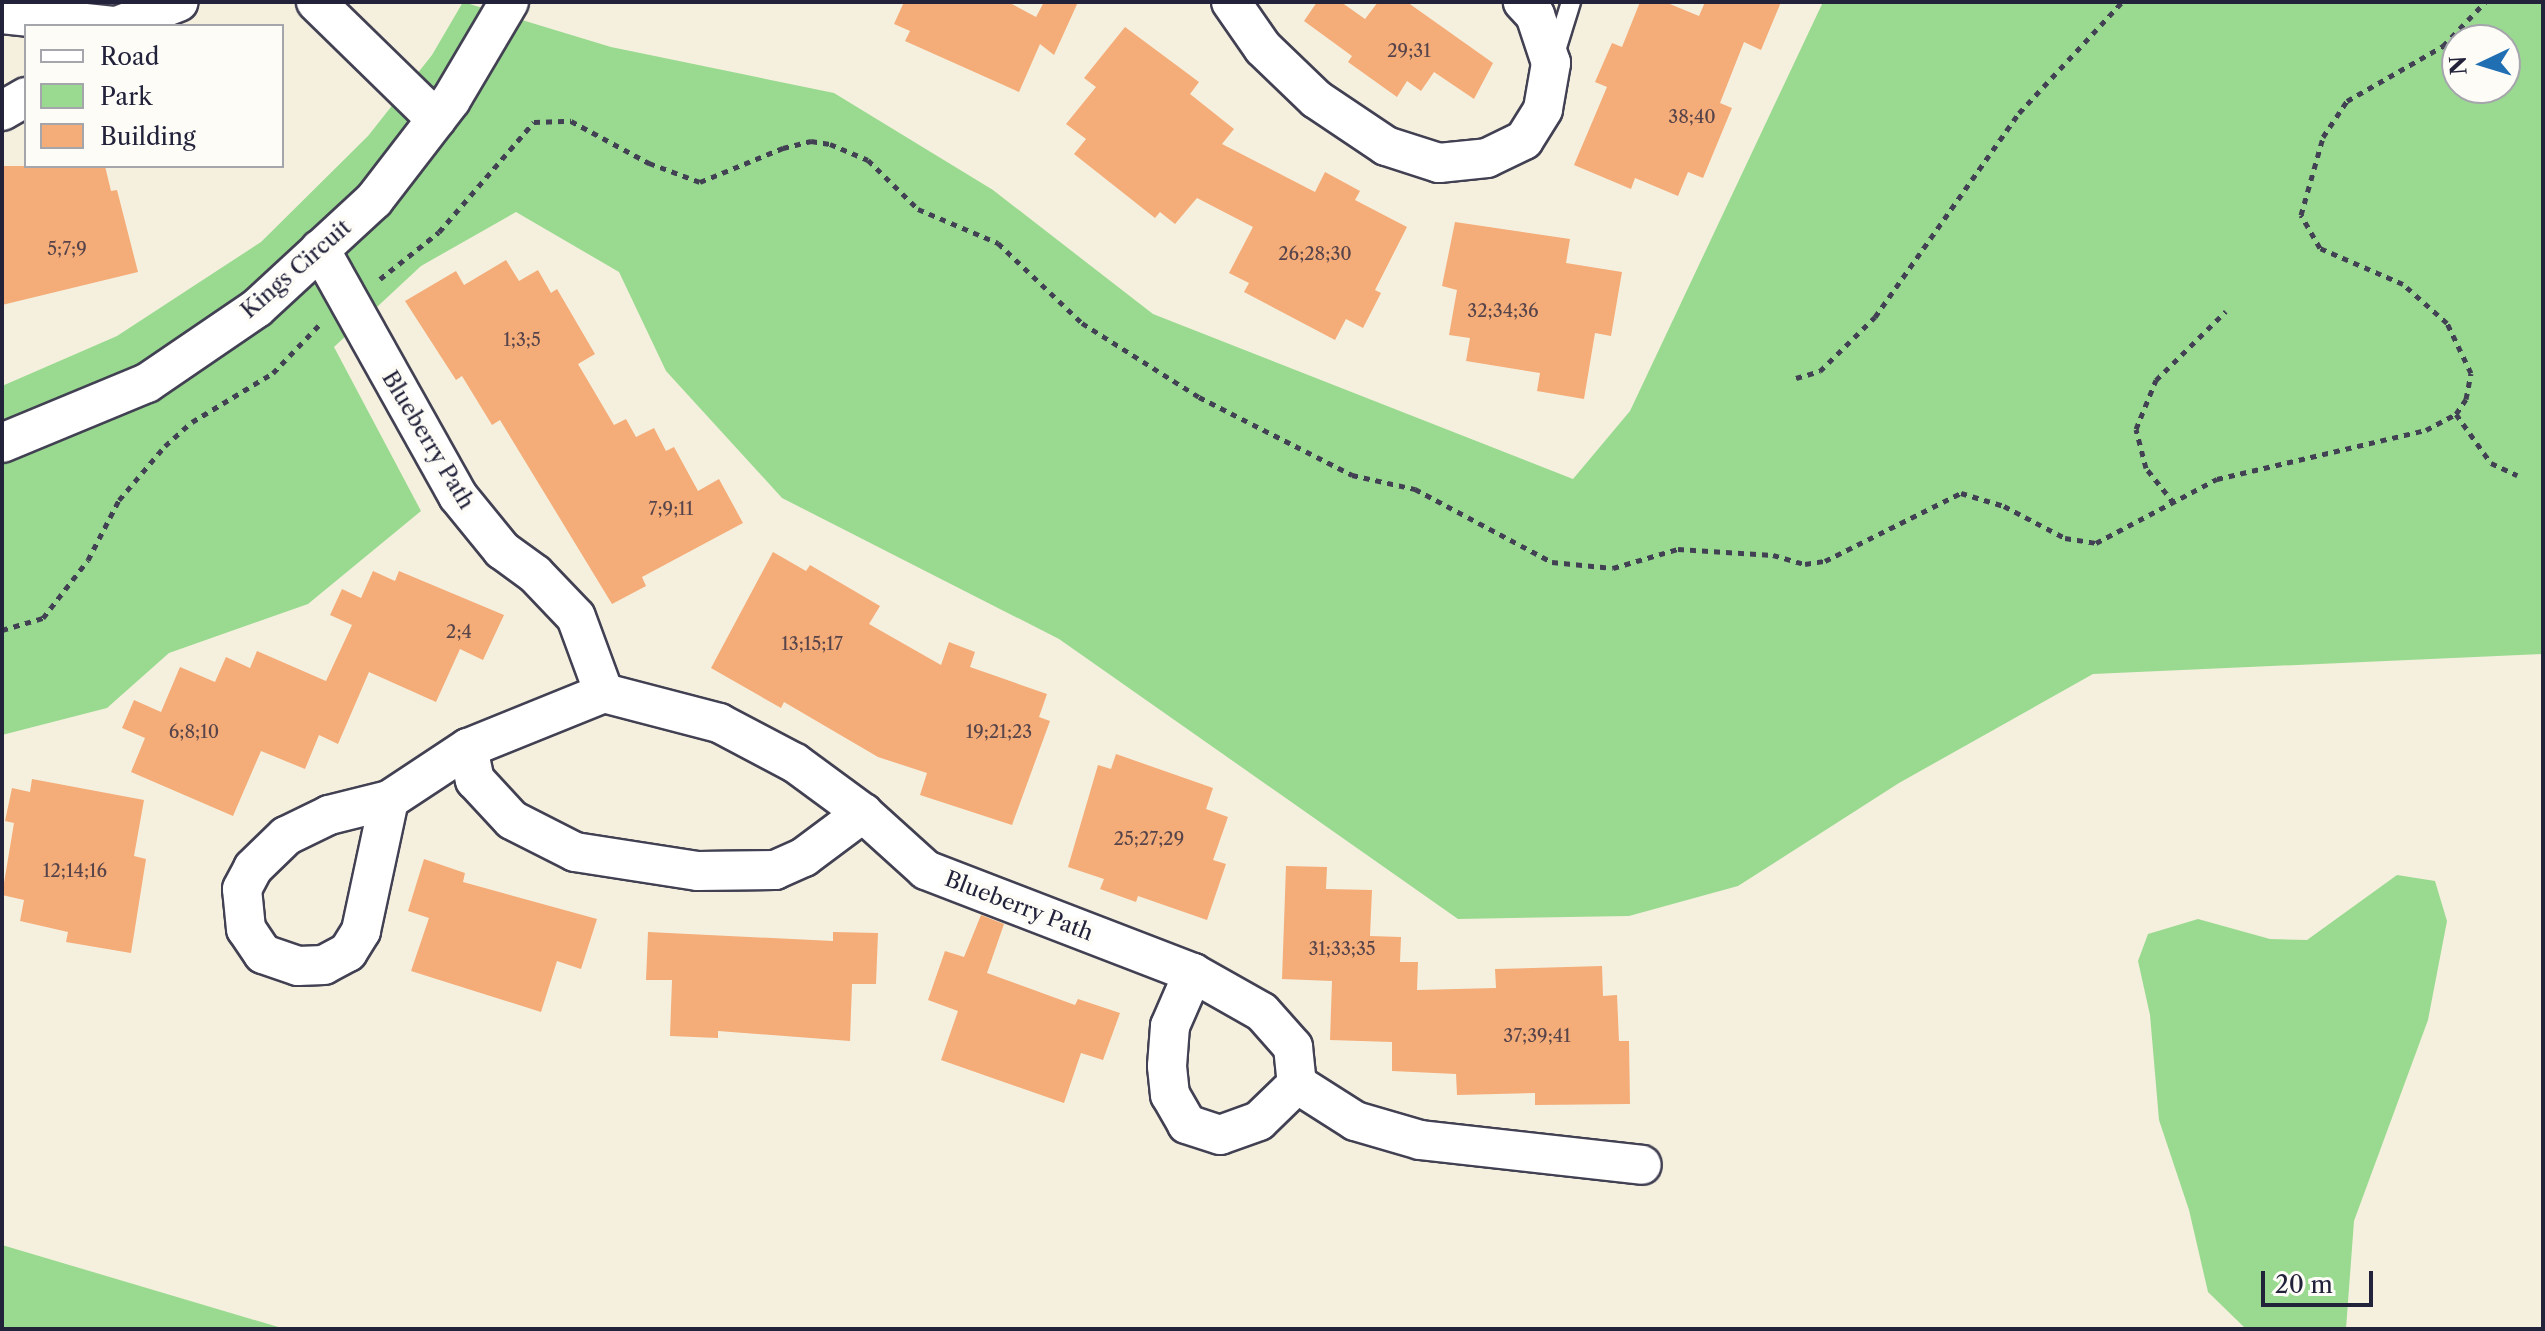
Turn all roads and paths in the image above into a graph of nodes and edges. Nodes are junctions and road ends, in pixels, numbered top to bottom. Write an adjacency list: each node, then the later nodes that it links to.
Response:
1 (179, 2): 11 (street)
2 (316, 2): 15 (street)
3 (509, 2): 15 (street, Kings Circuit)
4 (1231, 2): 12 (street)
5 (1523, 2): 12 (street)
6 (1571, 2): 12 (lane)
7 (2122, 2): 19 (path)
8 (2485, 2): 20 (path)
9 (2, 14): 10 (street)
10 (97, 24)
11 (121, 24)
12 (1551, 63)
13 (24, 98): 14 (street)
14 (2, 111)
15 (436, 119): 16 (street, Kings Circuit)
16 (320, 249): 17 (street, Blueberry Path); 21 (street, Kings Circuit)
17 (347, 301): 23 (path); 24 (path); 25 (street, Blueberry Path)
18 (2226, 311): 23 (path)
19 (1796, 378)
20 (2456, 414): 22 (path); 23 (path)
21 (2, 443)
22 (2517, 475)
23 (2174, 503)
24 (2, 630)
25 (604, 693): 26 (street); 28 (street, Blueberry Path)
26 (468, 748): 27 (street); 28 (street)
27 (389, 800): 27 (street)
28 (863, 813): 29 (street, Blueberry Path)
29 (1193, 973): 30 (street, Blueberry Path); 30 (street)
30 (1297, 1084): 31 (street)
31 (1642, 1165)

